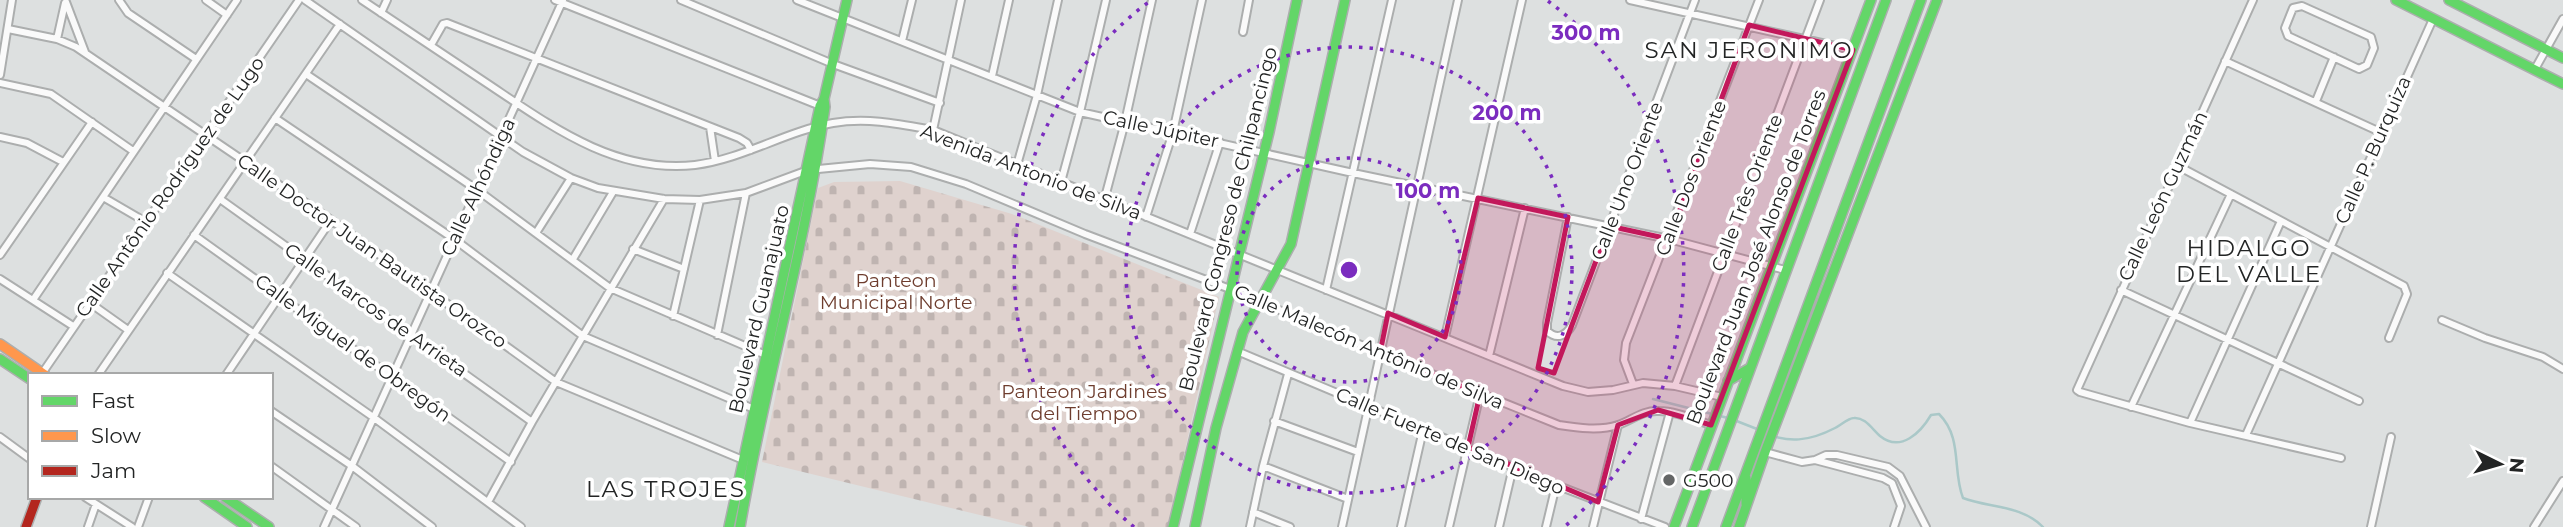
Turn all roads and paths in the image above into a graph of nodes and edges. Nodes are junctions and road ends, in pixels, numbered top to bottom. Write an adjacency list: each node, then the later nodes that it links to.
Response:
1 (12, 0): 40 (street)
2 (119, 0): 61 (street)
3 (206, 0): 43 (street)
4 (237, 0): 43 (street)
5 (299, 0): 86 (street, Calle Antônio Rodríguez de Lugo)
6 (305, 0): 47 (street, Calle Malecón Antônio de Silva)
7 (362, 0): 41 (street, Avenida Antonio de Silva)
8 (387, 0): 41 (street)
9 (681, 0): 64 (street)
10 (797, 0): 44 (street, Calle Júpiter)
11 (847, 0): 44 (street, Boulevard Guanajuato)
12 (912, 0): 53 (street)
13 (961, 0): 62 (street)
14 (1009, 0): 68 (street)
15 (1058, 0): 71 (street)
16 (1106, 0): 77 (street)
17 (1153, 0): 80 (street)
18 (1202, 0): 84 (street)
19 (1249, 0): 50 (street)
20 (1297, 0): 92 (street, Boulevard Congreso de Chilpancingo)
21 (1345, 0): 96 (street)
22 (1392, 0): 100 (street)
23 (1458, 0): 103 (street)
24 (1522, 0): 109 (street)
25 (1630, 0): 38 (street)
26 (1695, 0): 42 (street, Calle Uno Oriente)
27 (1759, 0): 48 (street, Calle Dos Oriente)
28 (1820, 0): 51 (street, Calle Três Oriente)
29 (1871, 0): 56 (street, Boulevard Juan José Alonso de Torres)
30 (1886, 0): 136 (street, Boulevard Juan José Alonso de Torres)
31 (1921, 0): 212 (street)
32 (1937, 0): 201 (street)
33 (2253, 0): 63 (street, Calle León Guzmán)
34 (2396, 0): 45 (street)
35 (2449, 0): 55 (street)
36 (66, 1): 52 (street); 57 (street)
37 (560, 1): 59 (street, Calle Alhóndiga); 74 (street)
38 (1664, 4): 42 (street)
39 (0, 7): 40 (street)
40 (11, 9): 49 (street)
41 (381, 13): 54 (street, Avenida Antonio de Silva)
42 (1690, 13): 48 (street); 120 (street, Calle Uno Oriente)
43 (227, 15): 61 (street)
44 (843, 19): 53 (street, Calle Júpiter); 64 (street, Boulevard Guanajuato)
45 (2433, 19): 65 (street); 85 (street, Calle P. Burquiza)
46 (2563, 19): 55 (street)
47 (340, 24): 66 (street); 87 (street, Calle Malecón Antônio de Silva)
48 (1749, 25): 51 (street); 125 (street, Calle Dos Oriente)
49 (8, 29): 52 (street, Calle Doctor Juan Bautista Orozco); 67 (street)
50 (1243, 32)
51 (1806, 38): 56 (street); 128 (street, Calle Três Oriente)
52 (57, 39): 57 (street, Calle Doctor Juan Bautista Orozco)
53 (902, 41): 62 (street, Calle Júpiter)
54 (431, 45): 59 (street); 76 (street, Avenida Antonio de Silva)
55 (2545, 49): 60 (street); 65 (street)
56 (1853, 50): 133 (street, Boulevard Juan José Alonso de Torres)
57 (86, 54): 75 (street, Calle Doctor Juan Bautista Orozco)
58 (2334, 57): 58 (street); 72 (street)
59 (537, 58): 76 (street, Calle Alhóndiga); 81 (street)
60 (2563, 58)
61 (196, 59): 75 (street)
62 (947, 61): 68 (street, Calle Júpiter); 73 (street)
63 (2225, 61): 72 (street); 99 (street, Calle León Guzmán)
64 (833, 64): 73 (street); 74 (street, Boulevard Guanajuato)
65 (2535, 69): 70 (street)
66 (306, 74): 78 (street); 104 (street)
67 (0, 75)
68 (992, 76): 71 (street, Calle Júpiter)
69 (0, 83): 79 (street)
70 (2563, 84)
71 (1037, 95): 77 (street, Calle Júpiter); 97 (street)
72 (2316, 101): 85 (street)
73 (940, 103): 83 (street)
74 (823, 104): 82 (street, Boulevard Guanajuato)
75 (165, 105): 86 (street, Calle Doctor Juan Bautista Orozco); 91 (street)
76 (516, 106): 87 (street, Calle Alhóndiga); 94 (street, Avenida Antonio de Silva)
77 (1080, 112): 80 (street, Calle Júpiter); 102 (street)
78 (275, 118): 93 (street); 124 (street)
79 (93, 122): 91 (street); 95 (street)
80 (1125, 122): 84 (street, Calle Júpiter); 113 (street)
81 (710, 127): 90 (street); 94 (street)
82 (819, 129): 83 (street, Avenida Antonio de Silva); 90 (street, Avenida Antonio de Silva); 98 (street, Boulevard Guanajuato)
83 (933, 130): 97 (street, Avenida Antonio de Silva)
84 (1172, 132): 89 (street, Calle Júpiter); 115 (street)
85 (2380, 132): 126 (street, Calle P. Burquiza)
86 (207, 134): 93 (street, Calle Doctor Juan Bautista Orozco); 119 (street, Calle Antônio Rodríguez de Lugo)
87 (503, 135): 101 (street, Calle Malecón Antônio de Silva); 104 (street, Calle Alhóndiga)
88 (0, 137): 95 (street)
89 (1220, 142): 92 (street, Calle Júpiter); 122 (street)
90 (751, 150): 94 (street, Avenida Antonio de Silva)
91 (132, 151): 108 (street)
92 (1265, 153): 96 (street, Calle Júpiter); 129 (street, Boulevard Congreso de Chilpancingo)
93 (246, 161): 111 (street); 117 (street, Calle Doctor Juan Bautista Orozco)
94 (715, 161)
95 (63, 162): 130 (street)
96 (1310, 163): 100 (street, Calle Júpiter); 135 (street)
97 (1017, 165): 102 (street, Avenida Antonio de Silva)
98 (813, 166): 106 (street, Calle Malecón Antônio de Silva); 140 (street, Calle Malecón Antônio de Silva); 164 (street, Boulevard Guanajuato); 242 (street, Boulevard Guanajuato)
99 (2178, 166): 107 (street); 142 (street, Calle León Guzmán)
100 (1353, 173): 103 (street, Calle Júpiter); 141 (street)
101 (571, 178): 105 (street, Calle Malecón Antônio de Silva); 121 (street)
102 (1061, 182): 113 (street, Avenida Antonio de Silva)
103 (1418, 185): 109 (street, Calle Júpiter); 150 (street)
104 (476, 189): 121 (street); 124 (street, Calle Alhóndiga)
105 (613, 192): 110 (street, Calle Malecón Antônio de Silva); 132 (street)
106 (746, 193): 112 (street, Calle Malecón Antônio de Silva); 156 (street)
107 (2231, 194): 118 (street); 149 (street)
108 (103, 197): 119 (street); 145 (street)
109 (1478, 198): 114 (street, Calle Júpiter); 158 (street)
110 (664, 199): 112 (street, Calle Malecón Antônio de Silva); 127 (street)
111 (220, 200): 123 (street); 131 (street, Calle Marcos de Arrieta)
112 (700, 200): 134 (street)
113 (1104, 201): 115 (street, Avenida Antonio de Silva)
114 (1525, 208): 116 (street, Calle Júpiter); 165 (street)
115 (1146, 217): 122 (street, Avenida Antonio de Silva)
116 (1568, 217): 120 (street, Calle Júpiter); 120 (street, Calle Uno Oriente)
117 (331, 220): 131 (street); 143 (street, Calle Doctor Juan Bautista Orozco)
118 (2281, 221): 126 (street); 160 (street)
119 (146, 222): 147 (street, Calle Antônio Rodríguez de Lugo)
120 (1609, 226): 125 (street, Calle Júpiter)
121 (536, 233): 132 (street)
122 (1190, 234): 129 (street, Avenida Antonio de Silva)
123 (194, 235): 137 (street); 144 (street, Calle Miguel de Obregón)
124 (454, 239): 143 (street, Calle Alhóndiga); 157 (street)
125 (1669, 239): 128 (street, Calle Júpiter); 179 (street, Calle Dos Oriente)
126 (2330, 248): 159 (street); 167 (street, Calle P. Burquiza)
127 (633, 249): 134 (street); 139 (street)
128 (1724, 253): 133 (street, Calle Júpiter); 180 (street, Calle Três Oriente)
129 (1238, 254): 135 (street, Avenida Antonio de Silva); 140 (street, Boulevard Congreso de Chilpancingo)
130 (0, 255)
131 (305, 258): 144 (street); 154 (street, Calle Marcos de Arrieta)
132 (573, 258): 139 (street)
133 (1771, 265): 136 (street, Calle Júpiter); 177 (street, Boulevard Juan José Alonso de Torres)
134 (684, 269): 148 (street)
135 (1277, 270): 141 (street, Avenida Antonio de Silva); 146 (street)
136 (1785, 270): 168 (street, Boulevard Juan José Alonso de Torres)
137 (167, 273): 153 (street); 155 (street)
138 (0, 279): 145 (street)
139 (610, 288): 148 (street); 157 (street)
140 (1230, 289): 146 (street, Calle Malecón Antônio de Silva); 243 (street, Boulevard Congreso de Chilpancingo)
141 (1326, 290): 150 (street, Avenida Antonio de Silva)
142 (2121, 290): 149 (street); 185 (street, Calle León Guzmán)
143 (430, 292): 154 (street, Calle Alhóndiga); 178 (street, Calle Doctor Juan Bautista Orozco)
144 (280, 297): 155 (street); 175 (street, Calle Miguel de Obregón)
145 (33, 300): 152 (street)
146 (1258, 301): 162 (street); 163 (street, Calle Malecón Antônio de Silva)
147 (90, 303): 152 (street, Calle Antônio Rodríguez de Lugo); 153 (street)
148 (673, 316): 156 (street)
149 (2174, 316): 160 (street); 185 (street)
150 (1388, 317): 158 (street, Avenida Antonio de Silva); 163 (street)
151 (2442, 320): 169 (street)
152 (74, 326): 171 (street, Calle Antônio Rodríguez de Lugo)
153 (128, 330): 172 (street)
154 (411, 334): 175 (street, Calle Alhóndiga); 192 (street, Calle Marcos de Arrieta)
155 (254, 335): 173 (street); 189 (street)
156 (717, 335): 164 (street)
157 (583, 336): 178 (street); 186 (street)
158 (1445, 337): 165 (street, Avenida Antonio de Silva)
159 (2389, 338)
160 (2225, 340): 167 (street); 193 (street)
161 (0, 344): 170 (street)
162 (1237, 351): 174 (street, Calle Fuerte de San Diego); 230 (street)
163 (1381, 351): 181 (street, Calle Malecón Antônio de Silva); 184 (street)
164 (766, 355): 186 (street, Boulevard Guanajuato)
165 (1489, 356): 179 (street, Avenida Antonio de Silva)
166 (0, 359): 176 (street)
167 (2278, 365): 183 (street); 196 (street, Calle P. Burquiza)
168 (1750, 368): 177 (street); 215 (street, Boulevard Juan José Alonso de Torres)
169 (2563, 369)
170 (42, 373)
171 (44, 373)
172 (99, 373)
173 (227, 373)
174 (1288, 374): 184 (street, Calle Fuerte de San Diego); 190 (street)
175 (391, 376): 189 (street, Calle Alhóndiga); 206 (street, Calle Miguel de Obregón)
176 (28, 378)
177 (1728, 381): 182 (street, Boulevard Juan José Alonso de Torres)
178 (556, 382): 192 (street); 204 (street, Calle Doctor Juan Bautista Orozco)
179 (1633, 384): 180 (street, Avenida Antonio de Silva)
180 (1675, 386): 182 (street, Avenida Antonio de Silva)
181 (1480, 394): 194 (street, Calle Malecón Antônio de Silva); 199 (street)
182 (1720, 401): 191 (street, Boulevard Juan José Alonso de Torres)
183 (2359, 401)
184 (1367, 406): 195 (street, Calle Fuerte de San Diego); 200 (street)
185 (2131, 407): 193 (street)
186 (754, 409): 204 (street, Boulevard Guanajuato)
187 (273, 412): 207 (street)
188 (1670, 412): 191 (street, Calle Malecón Antônio de Silva); 194 (street, Calle Malecón Antônio de Silva); 229 (street)
189 (373, 417): 207 (street, Calle Alhóndiga); 223 (street)
190 (1274, 421): 200 (street); 208 (street)
191 (1713, 421): 253 (street, Boulevard Juan José Alonso de Torres)
192 (532, 422): 206 (street)
193 (2190, 423): 196 (street)
194 (1618, 425): 224 (street)
195 (1423, 430): 199 (street, Calle Fuerte de San Diego); 247 (street)
196 (2246, 435): 203 (street)
197 (0, 437): 202 (street)
198 (2391, 437): 260 (street)
199 (1468, 447): 210 (street, Calle Fuerte de San Diego); 248 (street)
200 (1358, 452): 222 (street)
201 (1765, 453): 205 (street); 225 (street)
202 (28, 458)
203 (2341, 458)
204 (743, 460): 241 (street, Boulevard Guanajuato)
205 (1815, 460): 211 (street); 213 (street)
206 (511, 462): 223 (street)
207 (352, 466): 227 (street, Calle Alhóndiga); 239 (street)
208 (1262, 466): 222 (street); 228 (street)
209 (273, 467): 227 (street)
210 (1513, 467): 216 (street, Calle Fuerte de San Diego); 249 (street)
211 (1888, 467): 213 (street); 259 (street)
212 (1746, 470): 225 (street); 256 (street)
213 (1883, 478): 258 (street)
214 (2563, 481): 261 (street)
215 (1709, 482): 254 (street, Boulevard Juan José Alonso de Torres); 255 (street)
216 (1556, 485): 224 (street, Calle Fuerte de San Diego); 250 (street)
217 (36, 499): 231 (street)
218 (88, 499): 226 (street)
219 (148, 499): 234 (street)
220 (207, 499): 235 (street)
221 (228, 499): 236 (street)
222 (1348, 499): 246 (street)
223 (488, 502): 240 (street)
224 (1598, 502): 229 (street, Calle Fuerte de San Diego); 251 (street)
225 (1746, 504): 257 (street)
226 (96, 505): 232 (street); 233 (street)
227 (333, 508): 237 (street, Calle Alhóndiga); 238 (street)
228 (1253, 512): 244 (street); 245 (street)
229 (1641, 519): 252 (street, Calle Fuerte de San Diego)
230 (1196, 526)
231 (26, 527)
232 (88, 527)
233 (132, 527)
234 (138, 527)
235 (247, 527)
236 (269, 527)
237 (324, 527)
238 (356, 527)
239 (432, 527)
240 (521, 527)
241 (729, 527)
242 (740, 527)
243 (1173, 527)
244 (1250, 527)
245 (1290, 527)
246 (1342, 527)
247 (1401, 527)
248 (1449, 527)
249 (1499, 527)
250 (1546, 527)
251 (1593, 527)
252 (1665, 527)
253 (1674, 527)
254 (1692, 527)
255 (1700, 527)
256 (1726, 527)
257 (1739, 527)
258 (1894, 527)
259 (1926, 527)
260 (2371, 527)
261 (2534, 527)

